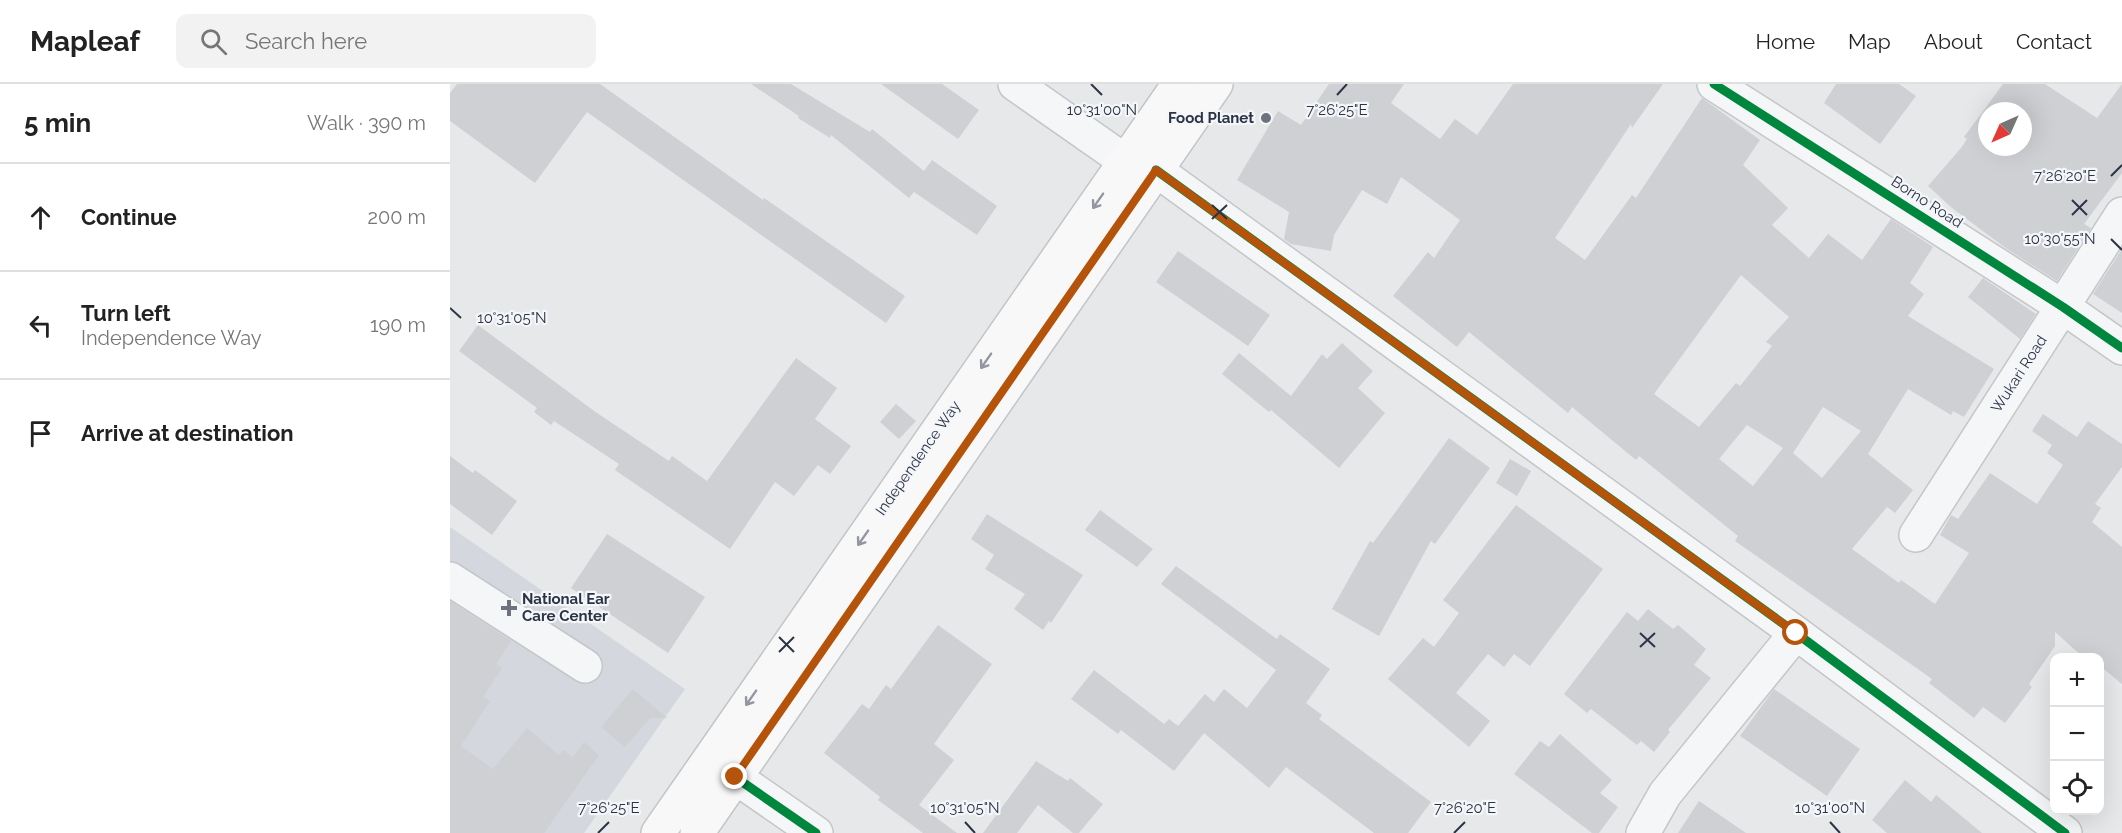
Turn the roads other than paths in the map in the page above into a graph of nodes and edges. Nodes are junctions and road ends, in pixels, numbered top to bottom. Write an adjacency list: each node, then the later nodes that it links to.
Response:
1 (1015, 84): 5 (street)
2 (1179, 84): 5 (main road, Independence Way)
3 (1216, 84): 6 (main road, Independence Way)
4 (1714, 84): 8 (street, Borno Road)
5 (1125, 161): 15 (main road, Independence Way, one-way to 15)
6 (1156, 170): 12 (street); 14 (main road, Independence Way)
7 (2122, 214): 8 (street, Wukari Road)
8 (2062, 307): 9 (street, Borno Road); 10 (street, Wukari Road)
9 (2122, 348)
10 (1916, 535)
11 (450, 579): 13 (street)
12 (1796, 633): 18 (street); 19 (street)
13 (585, 666)
14 (735, 777): 16 (main road, Independence Way); 17 (street)
15 (657, 833)
16 (697, 833)
17 (816, 833)
18 (1643, 833)
19 (2065, 833)

